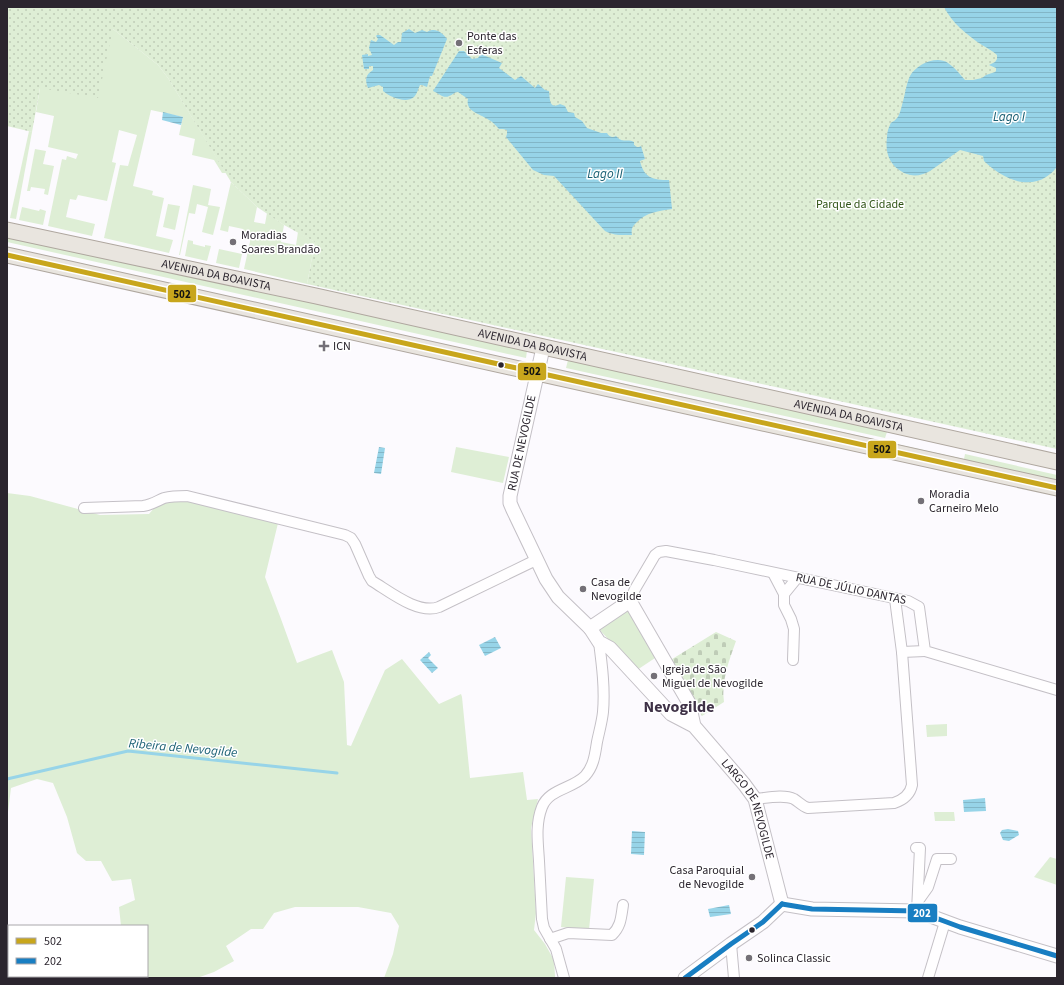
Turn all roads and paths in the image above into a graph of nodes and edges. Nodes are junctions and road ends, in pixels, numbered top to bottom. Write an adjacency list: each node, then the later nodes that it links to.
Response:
1 (7, 230): 3 (main road, AVENIDA DA BOAVISTA)
2 (7, 255): 4 (main road, AVENIDA DA BOAVISTA)
3 (543, 348): 4 (street, RUA DE NEVOGILDE); 5 (main road, AVENIDA DA BOAVISTA)
4 (537, 374): 6 (main road, AVENIDA DA BOAVISTA); 8 (street, RUA DE NEVOGILDE)
5 (1057, 462)
6 (1057, 488)
7 (84, 508): 8 (street)
8 (536, 560): 11 (street, RUA DE NEVOGILDE)
9 (773, 572): 10 (street, RUA DE JÚLIO DANTAS); 12 (street); 14 (street, RUA DE JÚLIO DANTAS)
10 (797, 578): 12 (street); 13 (street, RUA DE JÚLIO DANTAS)
11 (546, 579): 15 (street, LARGO DE NEVOGILDE)
12 (784, 594): 19 (street)
13 (895, 599): 17 (street, RUA DE JÚLIO DANTAS); 18 (street)
14 (630, 601): 15 (street); 21 (street, LARGO DE NEVOGILDE)
15 (590, 628): 16 (street, LARGO DE NEVOGILDE)
16 (599, 642): 21 (street, LARGO DE NEVOGILDE); 29 (street)
17 (925, 651): 18 (street); 20 (street)
18 (902, 652): 22 (street)
19 (793, 660)
20 (1057, 690)
21 (694, 726): 22 (street, LARGO DE NEVOGILDE)
22 (755, 799): 25 (street, LARGO DE NEVOGILDE)
23 (916, 848): 27 (street)
24 (951, 859): 27 (street)
25 (782, 904): 27 (street); 30 (street)
26 (623, 905): 29 (street)
27 (917, 906): 28 (street)
28 (945, 922): 31 (street); 35 (street)
29 (550, 939): 32 (street)
30 (731, 944): 33 (street); 34 (street)
31 (1057, 956)
32 (564, 978)
33 (685, 978)
34 (734, 978)
35 (928, 978)

